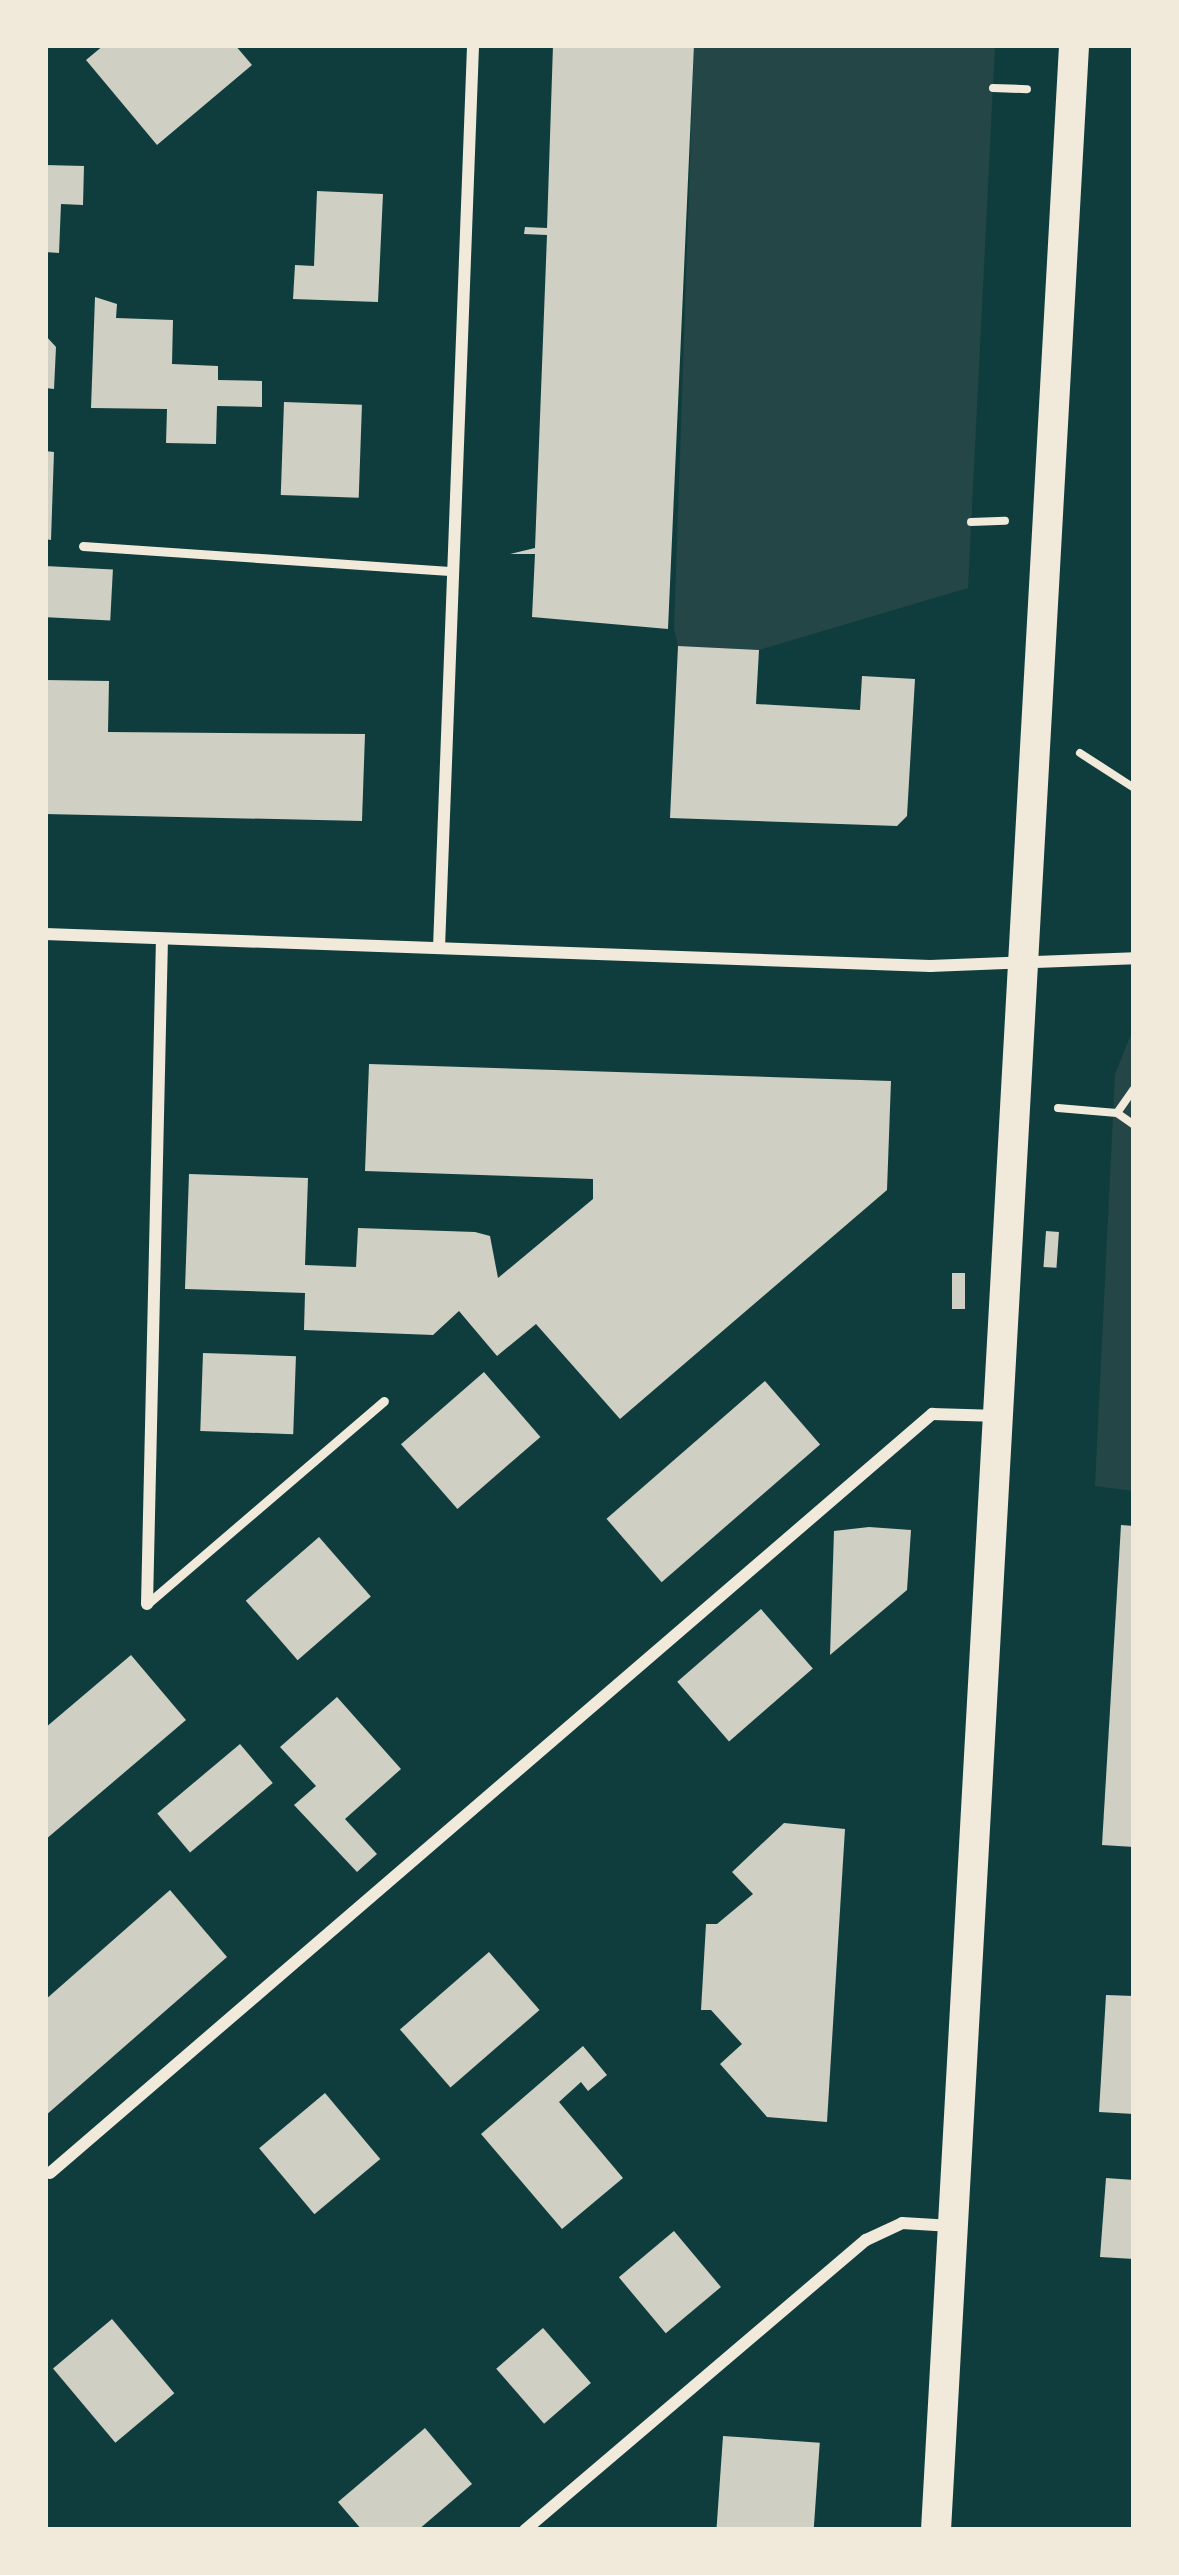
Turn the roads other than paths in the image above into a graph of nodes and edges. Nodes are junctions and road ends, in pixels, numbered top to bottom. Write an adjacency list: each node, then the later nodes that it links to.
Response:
1 (472, 45): 4 (street)
2 (1074, 45): 8 (main road)
3 (83, 546): 4 (lane)
4 (453, 571): 7 (street)
5 (45, 934): 6 (street)
6 (162, 939): 7 (street); 12 (street)
7 (439, 949): 8 (street)
8 (1025, 958): 9 (street); 11 (main road)
9 (1134, 958)
10 (384, 1401): 12 (lane)
11 (1000, 1416): 13 (street); 14 (main road)
12 (147, 1604)
13 (50, 2173)
14 (953, 2226): 15 (street); 16 (main road)
15 (525, 2530)
16 (936, 2530)

